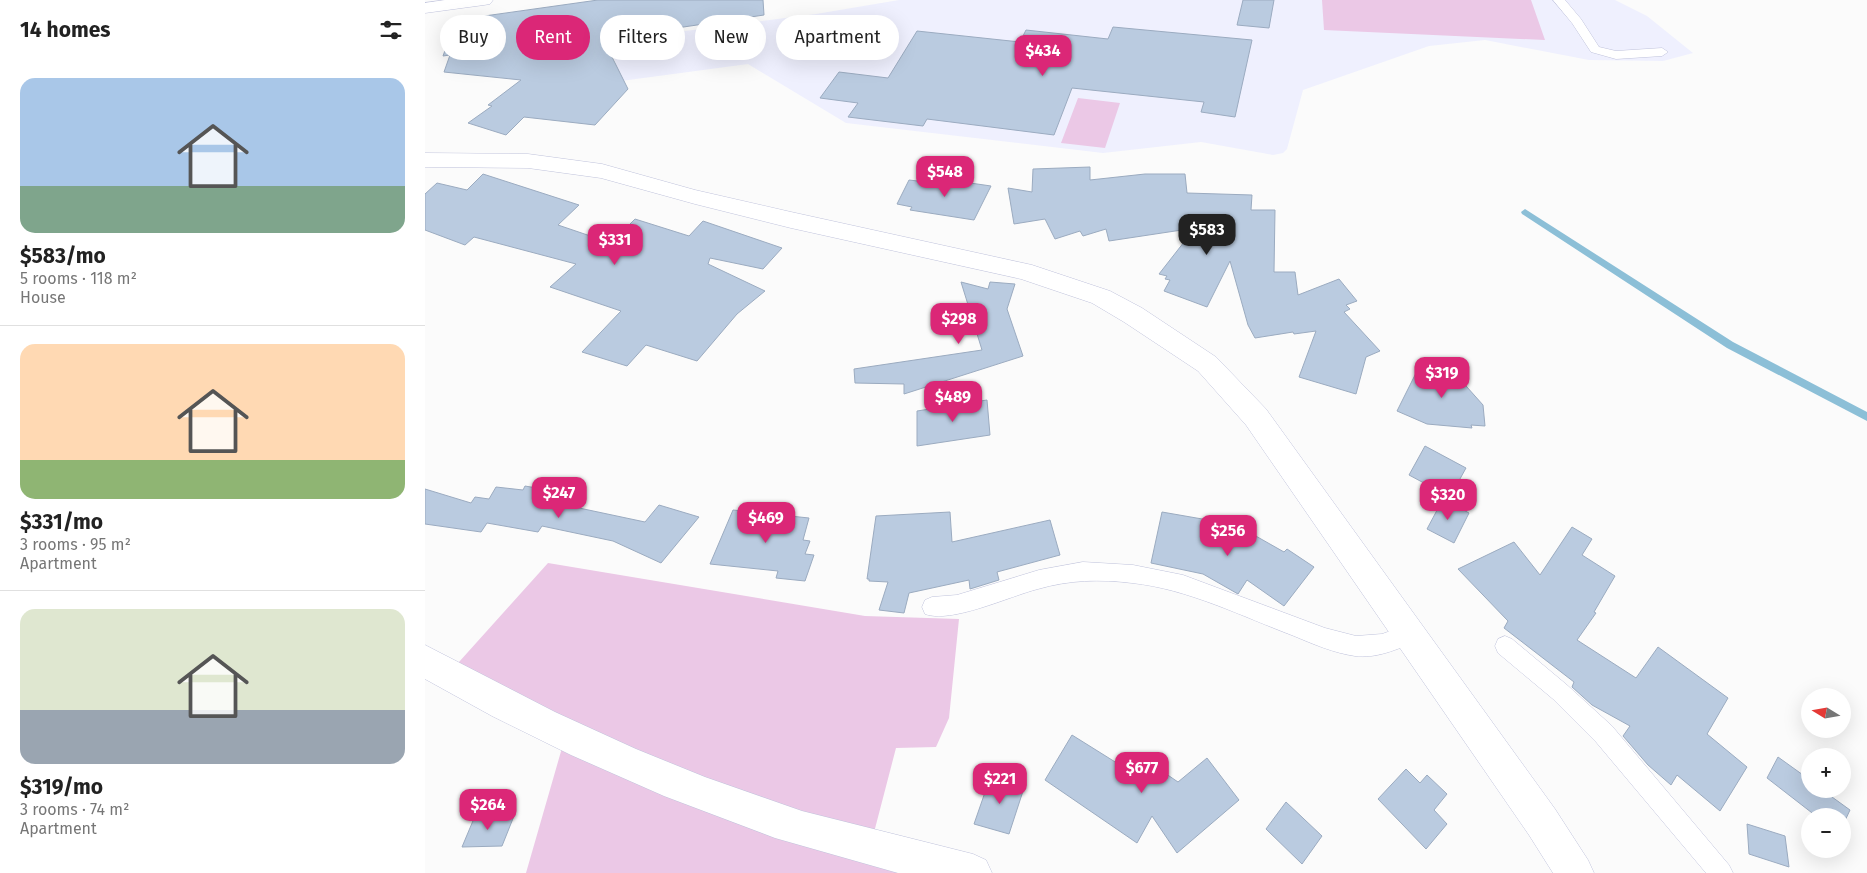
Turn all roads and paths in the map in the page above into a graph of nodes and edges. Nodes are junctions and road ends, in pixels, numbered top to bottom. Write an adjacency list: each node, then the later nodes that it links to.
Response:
1 (484, 0): 3 (street)
2 (1559, 0): 4 (lane)
3 (425, 8)
4 (1663, 52)
5 (426, 155): 7 (street)
6 (932, 607): 7 (lane)
7 (1410, 634): 11 (street)
8 (1505, 646): 12 (lane)
9 (425, 661): 10 (street)
10 (973, 873)
11 (1575, 873)
12 (1721, 873)

